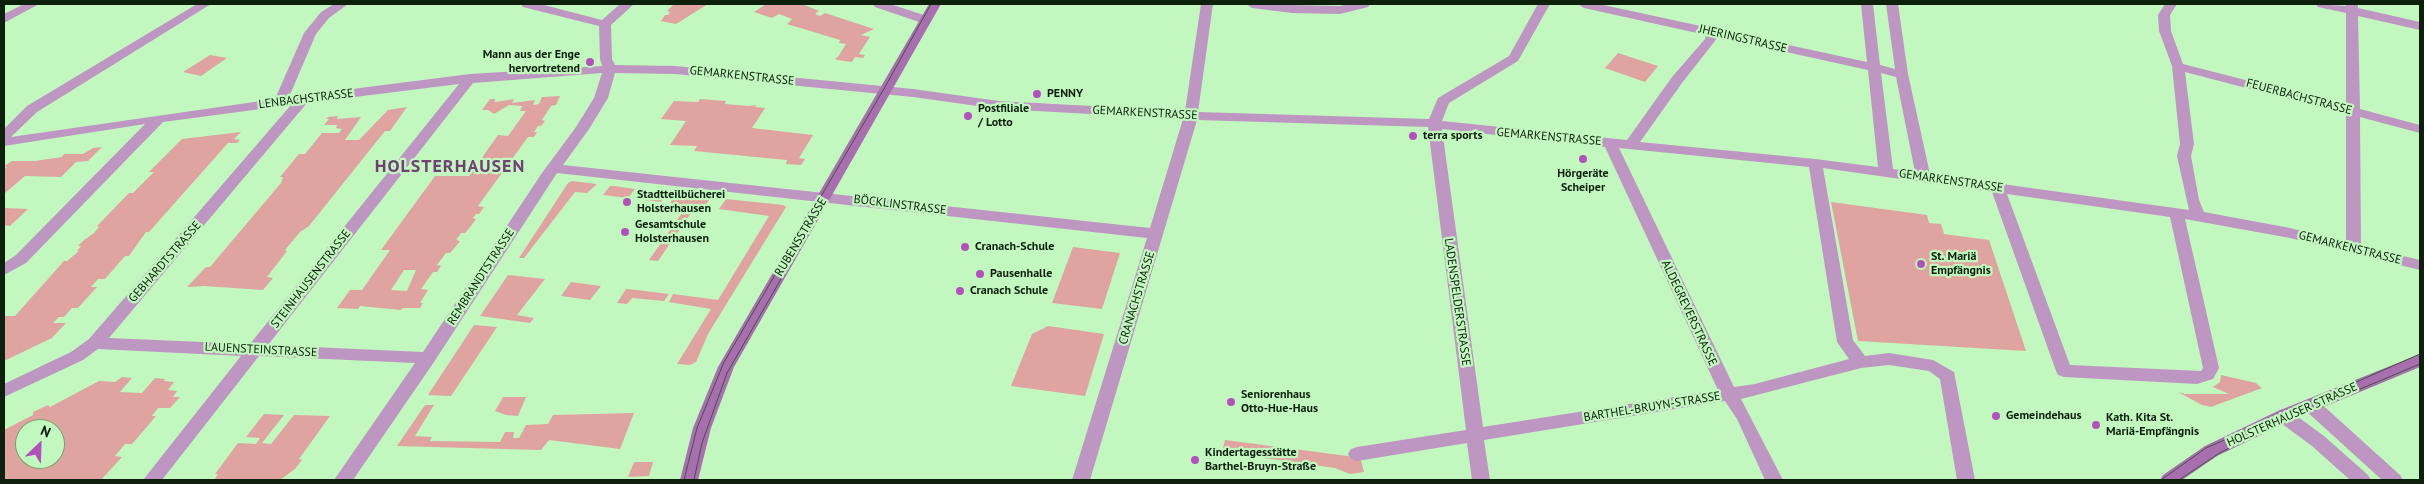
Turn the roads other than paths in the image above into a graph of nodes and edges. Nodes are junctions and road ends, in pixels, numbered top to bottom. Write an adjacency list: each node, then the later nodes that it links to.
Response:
1 (33, 4): 18 (street)
2 (205, 4): 36 (street)
3 (342, 4): 30 (street)
4 (527, 4): 20 (street)
5 (628, 4): 20 (street)
6 (879, 4): 19 (street)
7 (935, 4): 19 (main road, RUBENSSTRASSE)
8 (1207, 4): 32 (street, CRANACHSTRASSE)
9 (1252, 4): 10 (street)
10 (1364, 4)
11 (1544, 4): 34 (street)
12 (1584, 4): 22 (street, JHERINGSTRASSE)
13 (1867, 4): 24 (street)
14 (1892, 4): 26 (street)
15 (2171, 4): 23 (street)
16 (2322, 4): 17 (street)
17 (2352, 7): 21 (street); 31 (street)
18 (4, 19)
19 (926, 20): 28 (main road, RUBENSSTRASSE)
20 (605, 24): 25 (street)
21 (2420, 26)
22 (1713, 32): 24 (street, JHERINGSTRASSE); 39 (street)
23 (2178, 66): 31 (street, FEUERBACHSTRASSE); 47 (street)
24 (1874, 68): 26 (street, JHERINGSTRASSE); 42 (street)
25 (610, 69): 27 (street, LENBACHSTRASSE); 28 (street, GEMARKENSTRASSE); 41 (street, REMBRANDTSTRASSE)
26 (1902, 74): 43 (street)
27 (470, 78): 29 (street, LENBACHSTRASSE); 53 (street, STEINHAUSENSTRASSE)
28 (887, 90): 32 (street, GEMARKENSTRASSE); 45 (main road, RUBENSSTRASSE)
29 (302, 100): 30 (street, LENBACHSTRASSE); 52 (street, GEBHARDTSTRASSE)
30 (280, 102): 33 (street, LENBACHSTRASSE)
31 (2353, 111): 35 (street, FEUERBACHSTRASSE); 49 (street)
32 (1191, 116): 34 (street, GEMARKENSTRASSE); 48 (street, CRANACHSTRASSE)
33 (160, 118): 37 (street, LENBACHSTRASSE); 51 (street)
34 (1434, 123): 38 (street, GEMARKENSTRASSE); 61 (street, LADENSPELDERSTRASSE)
35 (2420, 129)
36 (4, 136)
37 (4, 142)
38 (1610, 143): 39 (street, GEMARKENSTRASSE); 58 (street, ALDEGREVERSTRASSE)
39 (1631, 145): 40 (street, GEMARKENSTRASSE)
40 (1815, 163): 42 (street, GEMARKENSTRASSE); 56 (street)
41 (554, 168): 45 (street, BÖCKLINSTRASSE); 54 (street, REMBRANDTSTRASSE)
42 (1886, 172): 43 (street, GEMARKENSTRASSE)
43 (1923, 177): 44 (street, GEMARKENSTRASSE)
44 (1997, 187): 46 (street, GEMARKENSTRASSE); 46 (street)
45 (825, 197): 48 (street, BÖCKLINSTRASSE); 65 (main road, RUBENSSTRASSE)
46 (2178, 214): 47 (street, GEMARKENSTRASSE)
47 (2198, 215): 49 (street, GEMARKENSTRASSE)
48 (1156, 234): 66 (street, CRANACHSTRASSE)
49 (2354, 248): 50 (street, GEMARKENSTRASSE)
50 (2420, 265)
51 (4, 270)
52 (95, 343): 53 (street, LAUENSTEINSTRASSE); 57 (street, GEBHARDTSTRASSE)
53 (256, 350): 54 (street, LAUENSTEINSTRASSE); 63 (street, STEINHAUSENSTRASSE)
54 (428, 358): 64 (street, REMBRANDTSTRASSE)
55 (2420, 360): 59 (main road, HOLSTERHAUSER STRASSE)
56 (1861, 362): 58 (street, BARTHEL-BRUYN-STRASSE); 69 (street, BARTHEL-BRUYN-STRASSE)
57 (4, 391)
58 (1731, 394): 61 (street, BARTHEL-BRUYN-STRASSE); 68 (street, ALDEGREVERSTRASSE)
59 (2311, 405): 60 (main road, HOLSTERHAUSER STRASSE); 72 (street)
60 (2284, 416): 70 (main road, HOLSTERHAUSER STRASSE); 71 (street)
61 (1474, 435): 62 (street, BARTHEL-BRUYN-STRASSE); 67 (street, LADENSPELDERSTRASSE)
62 (1357, 454)
63 (152, 480)
64 (343, 480)
65 (689, 480)
66 (1081, 480)
67 (1481, 480)
68 (1774, 480)
69 (1966, 480)
70 (2169, 480)
71 (2362, 480)
72 (2394, 480)

